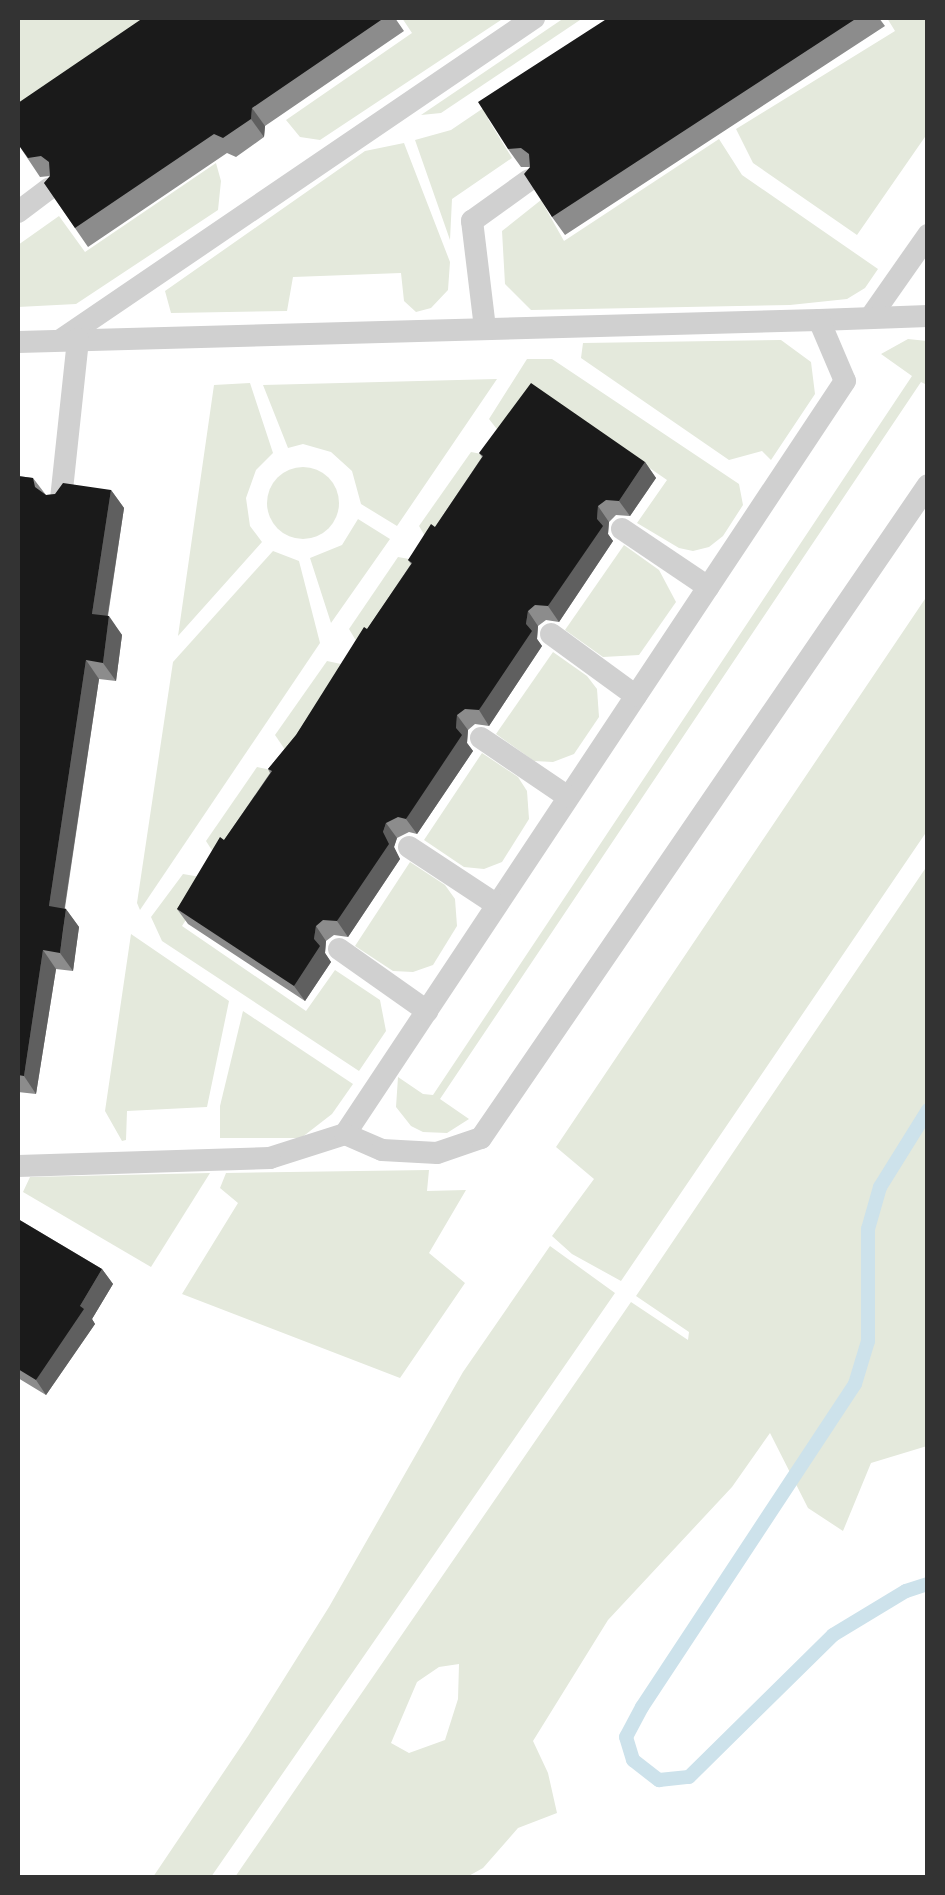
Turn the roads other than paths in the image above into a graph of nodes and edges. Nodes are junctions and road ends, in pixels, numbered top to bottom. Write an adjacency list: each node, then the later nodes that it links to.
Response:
1 (534, 18): 10 (lane)
2 (529, 180): 9 (lane)
3 (49, 189): 4 (lane)
4 (18, 212)
5 (928, 235): 6 (lane)
6 (872, 316): 7 (lane); 8 (lane)
7 (928, 316)
8 (819, 320): 9 (lane); 15 (lane)
9 (484, 328): 10 (lane)
10 (69, 339): 11 (lane); 13 (lane)
11 (18, 342)
12 (928, 486): 24 (lane)
13 (61, 499)
14 (622, 529): 15 (lane)
15 (708, 587): 17 (lane)
16 (551, 634): 17 (lane)
17 (636, 696): 19 (lane)
18 (481, 738): 19 (lane)
19 (568, 797): 21 (lane)
20 (408, 846): 21 (lane)
21 (497, 905): 23 (lane)
22 (339, 950): 23 (lane)
23 (426, 1011): 24 (lane)
24 (345, 1134): 25 (lane)
25 (18, 1166)

